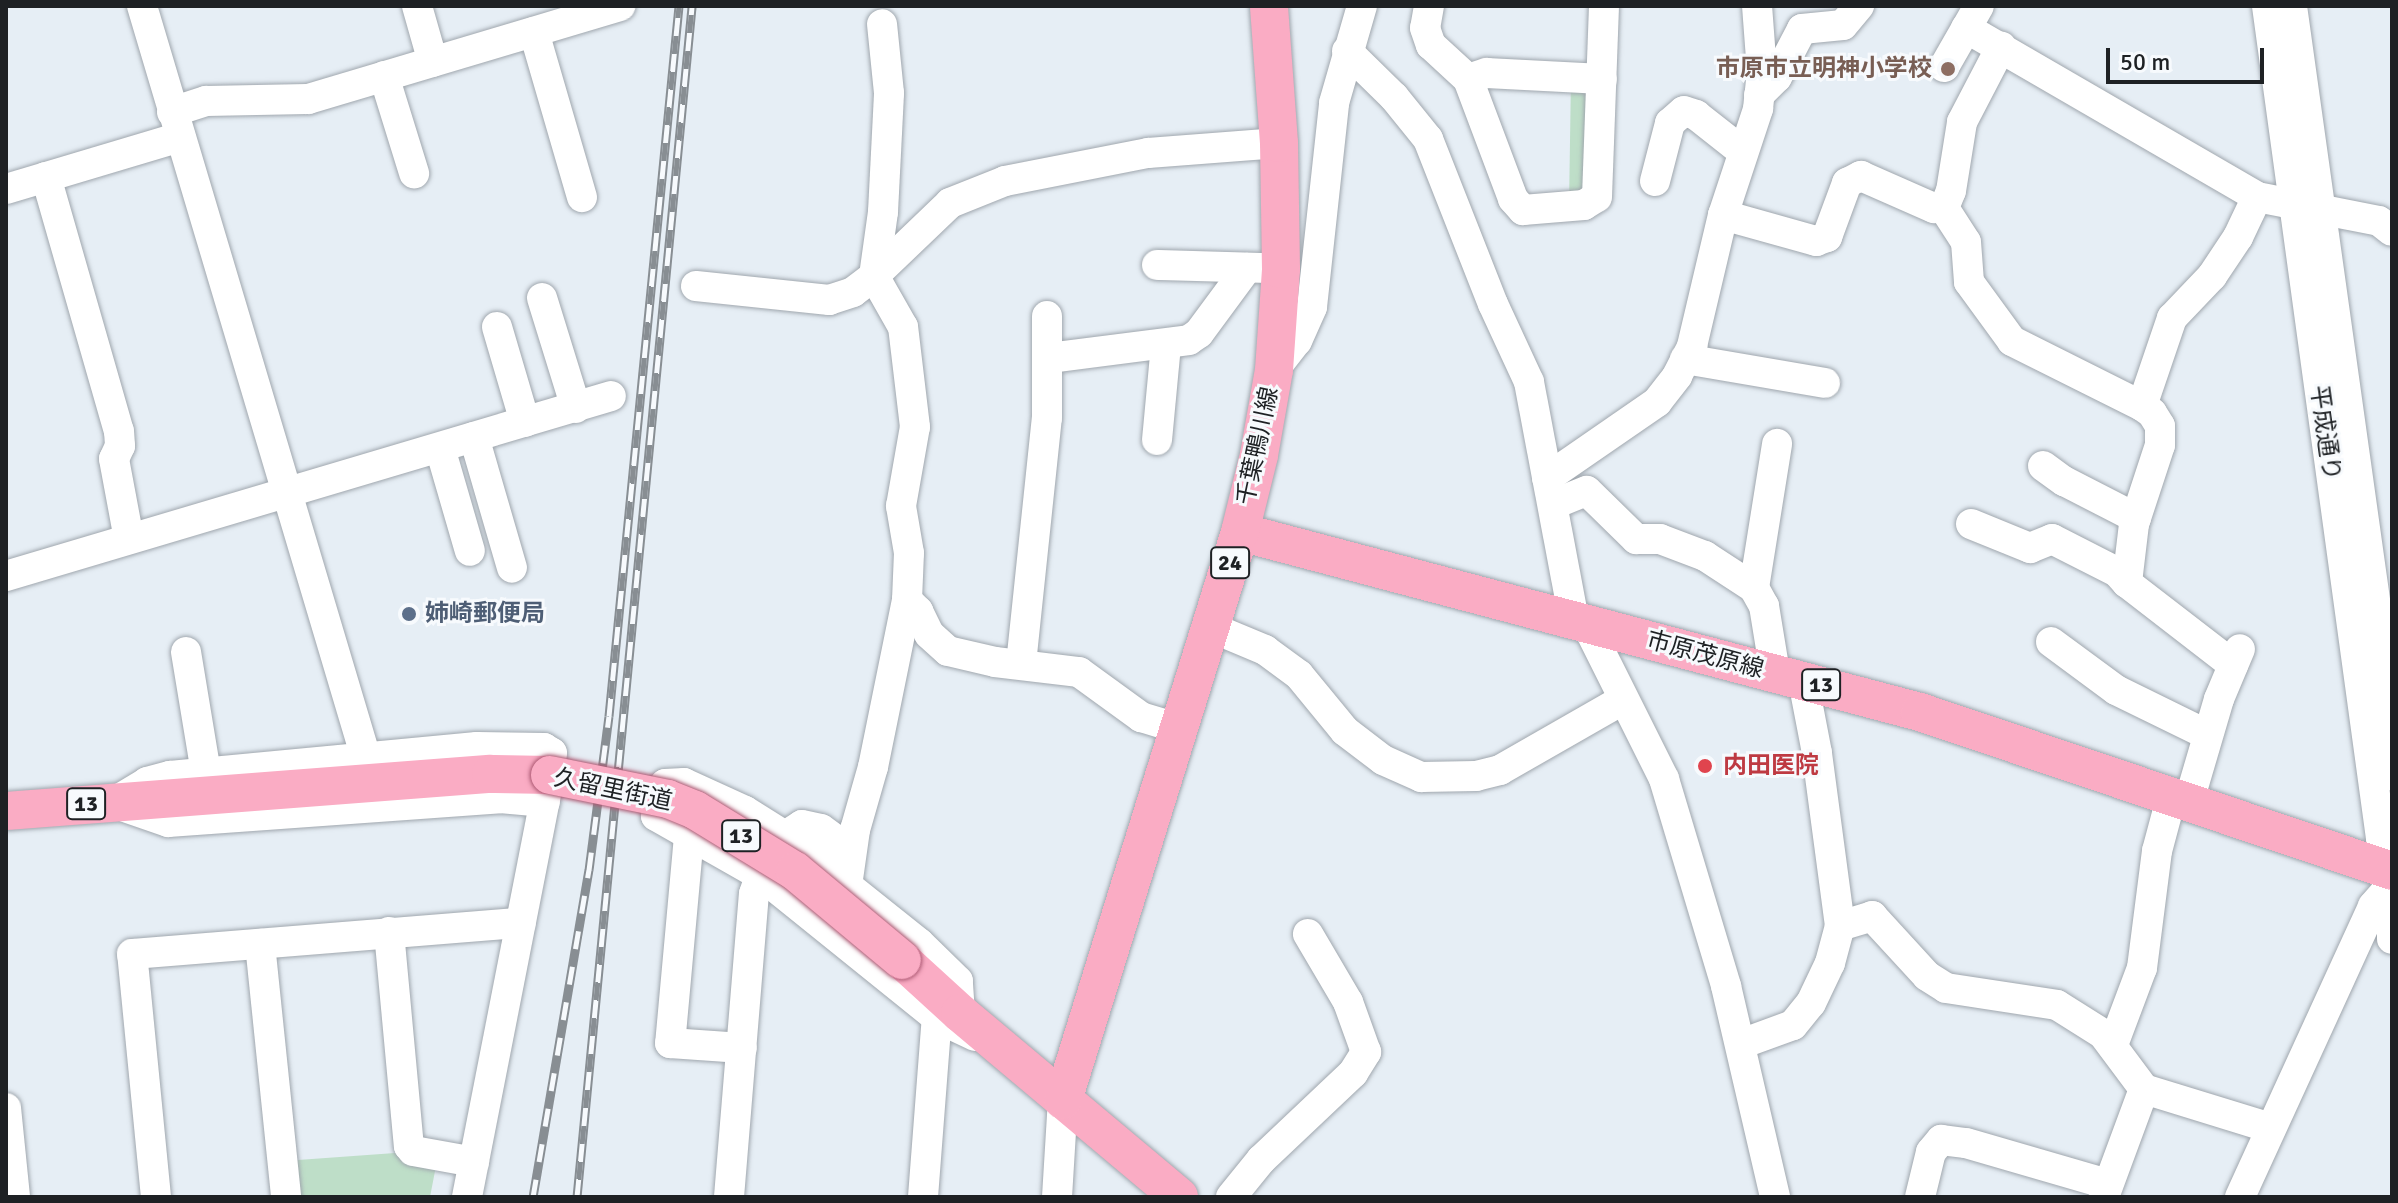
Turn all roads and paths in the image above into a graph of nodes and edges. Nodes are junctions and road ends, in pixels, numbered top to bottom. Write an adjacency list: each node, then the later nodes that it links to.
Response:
1 (142, 6): 22 (street)
2 (417, 6): 16 (street)
3 (620, 6): 13 (street)
4 (1269, 6): 23 (main road, 千葉鴨川線 / 24)
5 (1362, 6): 15 (street)
6 (1429, 6): 19 (street)
7 (1604, 6): 20 (street)
8 (1757, 6): 21 (street)
9 (1859, 6): 21 (street)
10 (1972, 17): 14 (street); 17 (street)
11 (2281, 19): 31 (street, 平成通り)
12 (882, 24): 37 (street)
13 (534, 32): 16 (street); 29 (street)
14 (2001, 47): 30 (street); 32 (street)
15 (1347, 51): 45 (street); 56 (street)
16 (433, 62): 18 (street)
17 (1944, 67)
18 (384, 76): 22 (street); 25 (street)
19 (1468, 79): 20 (street); 20 (street)
20 (1602, 79)
21 (1759, 95): 24 (street)
22 (176, 124): 26 (street); 57 (street)
23 (1279, 143): 36 (main road, 千葉鴨川線 / 24); 37 (street)
24 (1743, 152): 27 (street); 33 (street)
25 (414, 173)
26 (46, 177): 28 (street); 61 (street)
27 (1655, 181)
28 (6, 189)
29 (582, 197)
30 (2257, 197): 31 (street); 48 (street)
31 (2306, 207): 34 (street); 68 (street, 平成通り); 86 (street, 平成通り)
32 (1944, 208): 33 (street); 48 (street)
33 (1723, 215): 44 (street)
34 (2392, 231)
35 (1157, 265): 36 (street)
36 (1264, 268): 42 (street); 45 (main road, 千葉鴨川線 / 24)
37 (874, 276): 38 (street); 67 (street)
38 (696, 286)
39 (542, 298): 49 (street)
40 (1047, 316): 43 (street)
41 (497, 327): 50 (street)
42 (1166, 344): 43 (street); 52 (street)
43 (1049, 358): 73 (street)
44 (1685, 359): 46 (street); 56 (street)
45 (1274, 370): 60 (main road, 千葉鴨川線 / 24)
46 (1825, 383)
47 (611, 396): 49 (street)
48 (2142, 406): 58 (street)
49 (576, 408): 50 (street)
50 (525, 422): 51 (street)
51 (474, 437): 54 (street); 63 (street)
52 (1157, 440)
53 (1777, 444): 66 (street)
54 (440, 448): 57 (street); 62 (street)
55 (2043, 466): 58 (street)
56 (1550, 491): 66 (street); 69 (street)
57 (285, 494): 61 (street); 78 (street)
58 (2136, 518): 65 (street)
59 (1971, 524): 65 (street)
60 (1240, 532): 69 (main road, 市原茂原線 / 13); 70 (main road, 千葉鴨川線 / 24)
61 (129, 539): 64 (street)
62 (470, 551)
63 (512, 568)
64 (6, 576)
65 (2127, 583): 77 (street)
66 (1754, 588): 74 (street)
67 (907, 600): 73 (street); 89 (street)
68 (2385, 620): 80 (street, 平成通り)
69 (1580, 622): 74 (main road, 市原茂原線 / 13); 75 (street)
70 (1210, 627): 75 (street); 76 (main road, 千葉鴨川線 / 24)
71 (2051, 642): 77 (street)
72 (186, 652): 79 (street)
73 (1021, 664): 76 (street)
74 (1789, 677): 82 (main road, 市原茂原線 / 13); 93 (street)
75 (1622, 700): 99 (street)
76 (1178, 728): 103 (main road, 千葉鴨川線 / 24)
77 (2208, 735): 82 (street)
78 (352, 759): 79 (street); 81 (street)
79 (206, 773): 83 (street)
80 (2392, 775)
81 (548, 784): 83 (street); 92 (street)
82 (2180, 798): 87 (main road, 市原茂原線 / 13); 100 (street)
83 (113, 802): 84 (main road, 久留里街道 / 13); 98 (main road, 久留里街道 / 13, bridge)
84 (6, 811)
85 (689, 836): 88 (street); 89 (street); 101 (street)
86 (2392, 858)
87 (2392, 871)
88 (760, 875): 98 (street); 101 (street)
89 (848, 876): 98 (street)
90 (2392, 884): 105 (street)
91 (2392, 922): 96 (street)
92 (521, 923): 94 (street); 106 (street)
93 (1840, 926): 99 (street); 100 (street)
94 (389, 932): 97 (street); 106 (street)
95 (1308, 934): 116 (street)
96 (2392, 939)
97 (260, 944): 109 (street); 110 (street)
98 (945, 1009): 103 (main road, 久留里街道 / 13); 113 (street)
99 (1741, 1044): 117 (street)
100 (2113, 1045): 102 (street)
101 (742, 1048): 112 (street)
102 (2144, 1089): 105 (street); 107 (street)
103 (1063, 1100): 114 (street); 115 (main road, 久留里街道)
104 (6, 1108): 108 (street)
105 (2271, 1128): 119 (street)
106 (474, 1162): 111 (street)
107 (2105, 1191): 118 (street)
108 (15, 1197)
109 (156, 1197)
110 (286, 1197)
111 (467, 1197)
112 (729, 1197)
113 (923, 1197)
114 (1057, 1197)
115 (1179, 1197)
116 (1231, 1197)
117 (1775, 1197)
118 (1920, 1197)
119 (2240, 1197)

